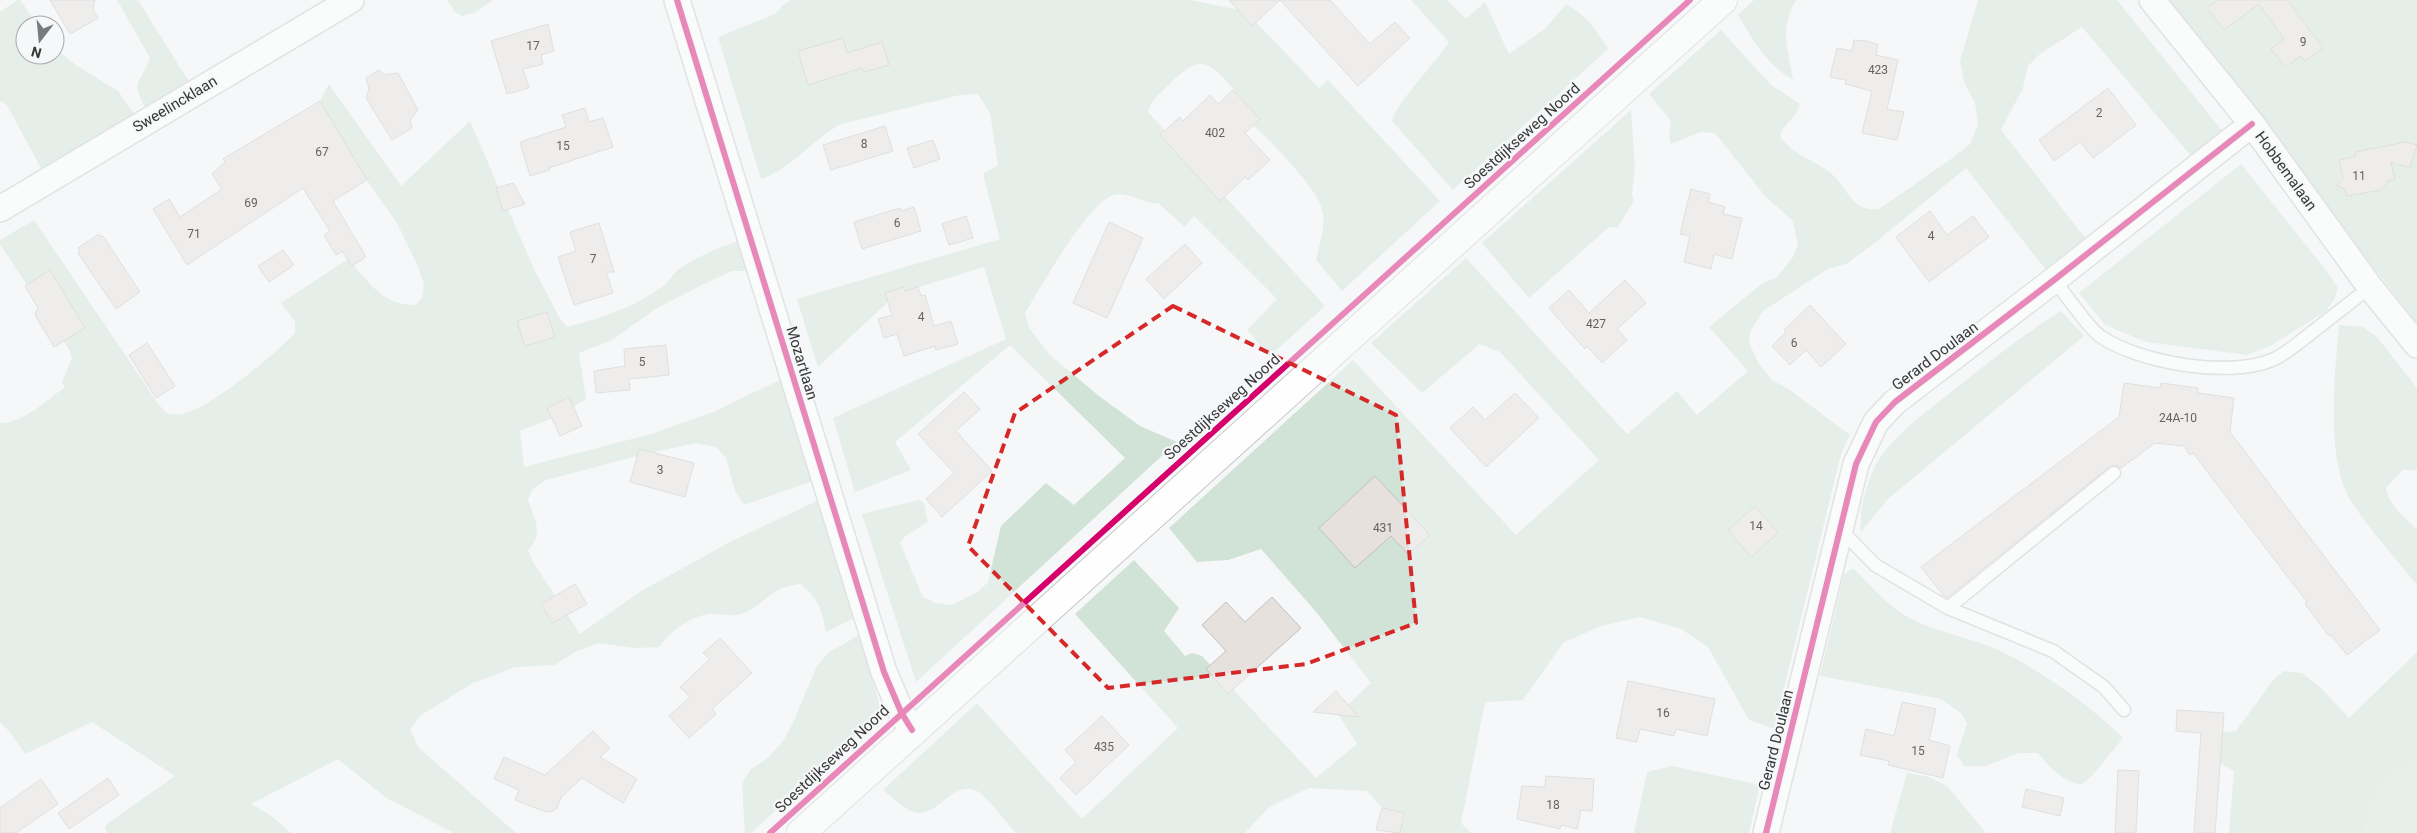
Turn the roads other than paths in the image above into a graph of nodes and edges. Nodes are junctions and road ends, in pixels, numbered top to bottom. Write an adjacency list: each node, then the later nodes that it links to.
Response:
1 (351, 0): 6 (street, Sweelincklaan)
2 (677, 0): 14 (street, Mozartlaan)
3 (1723, 0): 14 (main road)
4 (2152, 0): 5 (street, Hobbemalaan)
5 (2252, 124): 7 (street, Gerard Doulaan); 8 (street, Hobbemalaan)
6 (0, 209)
7 (2054, 280): 8 (lane); 11 (street, Gerard Doulaan)
8 (2370, 287): 9 (street, Hobbemalaan)
9 (2417, 345)
10 (2114, 474): 12 (lane)
11 (1840, 529): 12 (lane); 16 (street, Gerard Doulaan)
12 (1948, 608): 13 (lane)
13 (2124, 710)
14 (912, 730): 15 (main road)
15 (801, 833)
16 (1766, 833)

